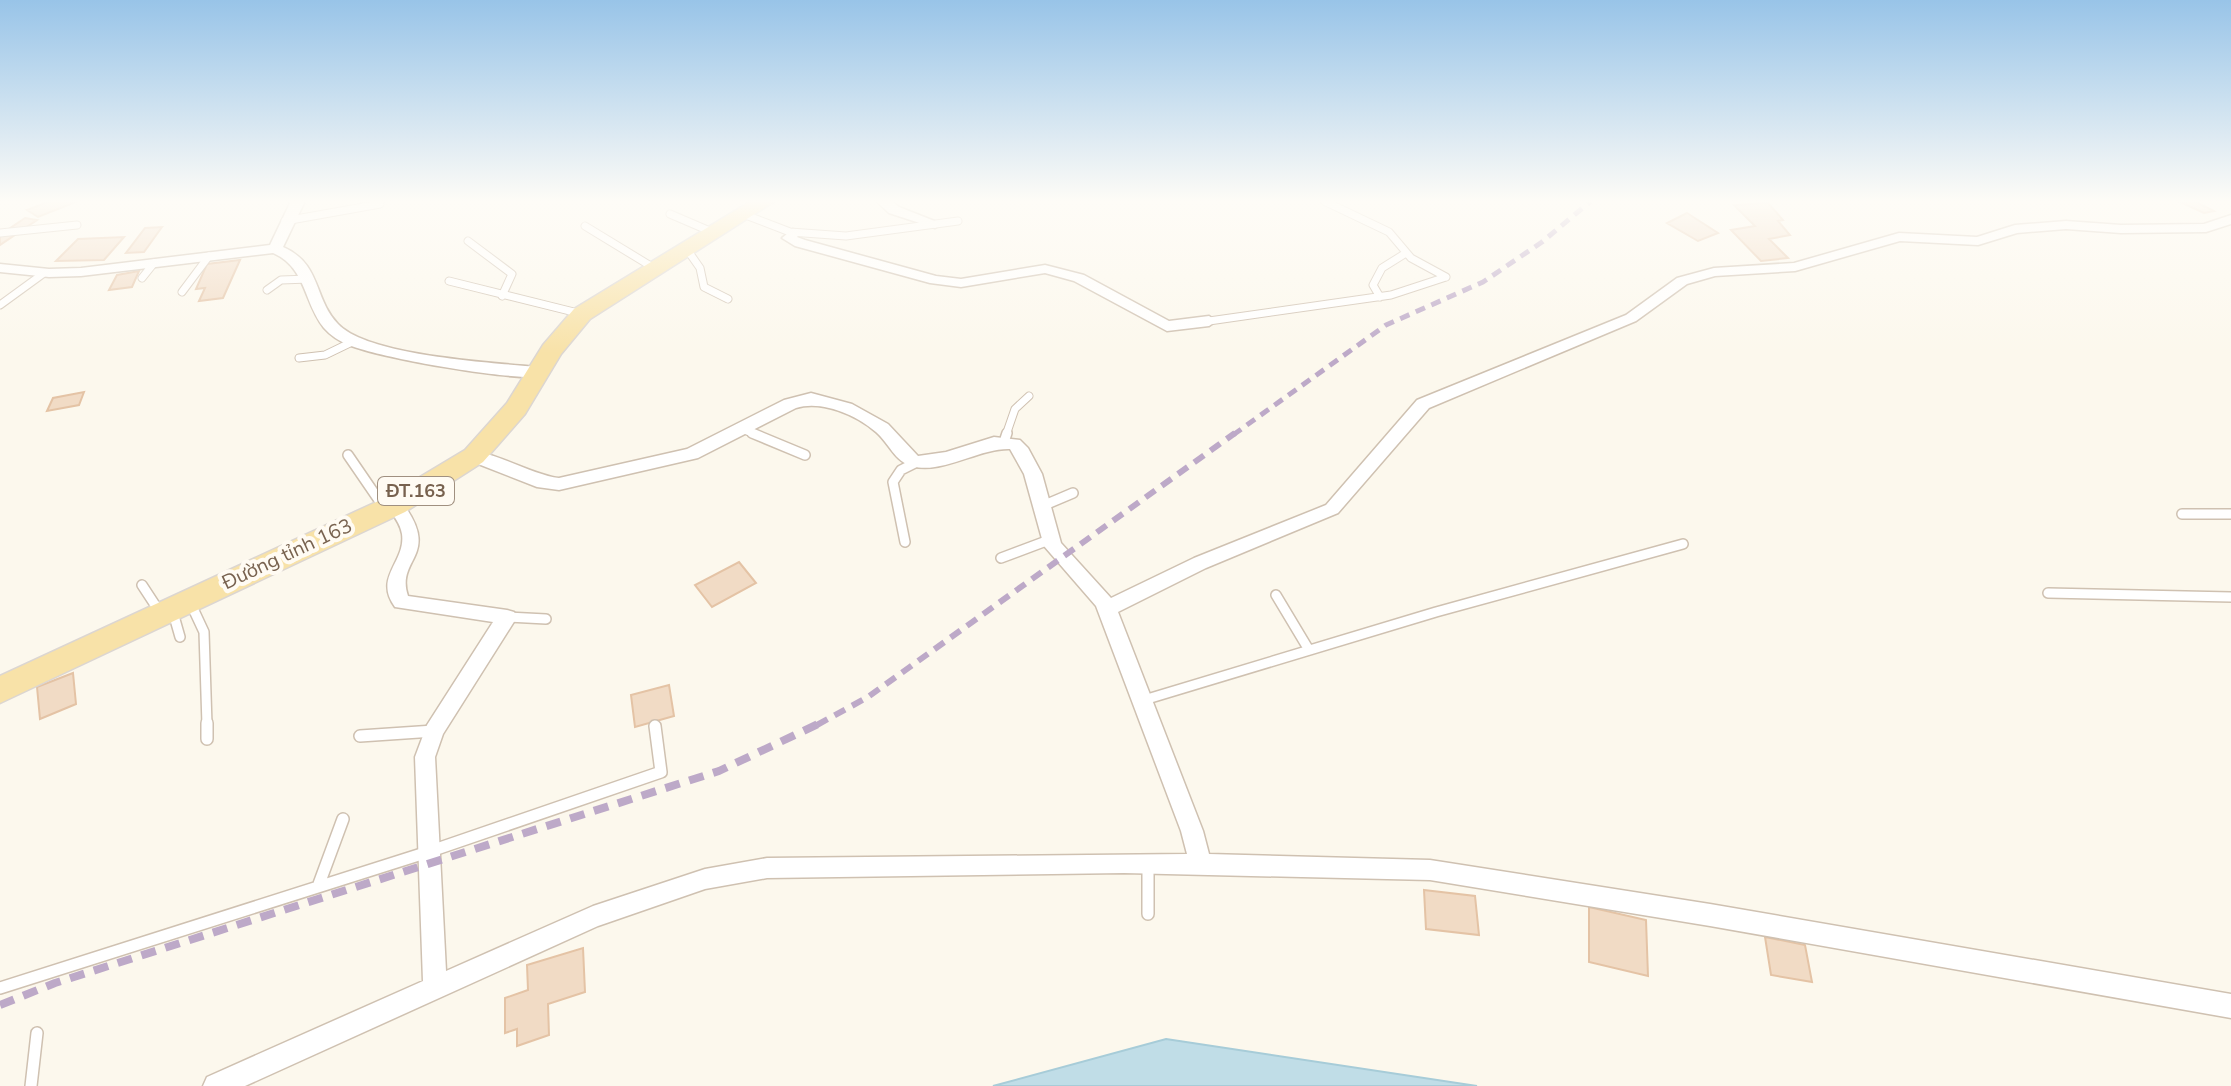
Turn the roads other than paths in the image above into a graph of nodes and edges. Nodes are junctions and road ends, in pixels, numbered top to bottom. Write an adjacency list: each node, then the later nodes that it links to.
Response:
1 (250, 252): 10 (street)
2 (281, 252): 16 (street)
3 (482, 252): 20 (lane)
4 (627, 252): 13 (lane)
5 (680, 252): 13 (main road, Đường tỉnh 163 / ĐT.163)
6 (689, 252): 22 (lane)
7 (832, 252): 25 (street)
8 (1848, 252): 50 (street)
9 (1406, 253): 21 (lane); 21 (lane)
10 (209, 256): 11 (street); 19 (lane)
11 (154, 263): 14 (street); 15 (lane)
12 (0, 268): 14 (street)
13 (654, 268): 24 (main road, Đường tỉnh 163 / ĐT.163)
14 (44, 273): 23 (lane)
15 (142, 278)
16 (309, 279): 18 (lane); 26 (street)
17 (449, 281): 20 (lane)
18 (267, 290)
19 (182, 292)
20 (502, 296): 24 (lane)
21 (1380, 297): 25 (lane)
22 (728, 299)
23 (0, 305)
24 (582, 314): 28 (main road, Đường tỉnh 163 / ĐT.163)
25 (1209, 321)
26 (354, 341): 27 (lane); 28 (street)
27 (299, 358)
28 (539, 372): 34 (main road, Đường tỉnh 163 / ĐT.163)
29 (1029, 396): 31 (lane)
30 (742, 429): 33 (lane); 34 (street); 35 (street)
31 (1004, 442): 35 (street); 38 (street)
32 (348, 455): 37 (lane)
33 (805, 455)
34 (474, 456): 37 (main road, Đường tỉnh 163 / ĐT.163)
35 (917, 462): 42 (lane)
36 (1073, 493): 38 (lane)
37 (390, 507): 49 (main road, Đường tỉnh 163 / ĐT.163); 51 (street)
38 (1040, 507): 41 (street)
39 (2182, 514): 40 (lane)
40 (2231, 514)
41 (1049, 540): 44 (lane); 50 (street)
42 (905, 542)
43 (1683, 544): 54 (lane)
44 (1001, 558)
45 (142, 585): 49 (lane)
46 (2048, 593): 48 (lane)
47 (1276, 595): 54 (lane)
48 (2231, 597)
49 (174, 608): 53 (lane); 55 (main road, Đường tỉnh 163 / ĐT.163); 60 (lane)
50 (1107, 609): 56 (street)
51 (507, 617): 52 (lane); 58 (street)
52 (546, 619)
53 (180, 637)
54 (1309, 650): 56 (lane)
55 (0, 690)
56 (1144, 700): 64 (street)
57 (655, 726): 62 (lane)
58 (434, 731): 59 (lane); 62 (street)
59 (360, 736)
60 (207, 739)
61 (343, 819): 65 (lane)
62 (428, 852): 65 (lane); 68 (street)
63 (1148, 864): 64 (street); 66 (lane); 68 (street)
64 (1201, 865): 69 (street)
65 (319, 884): 67 (lane)
66 (1148, 914)
67 (0, 988)
68 (435, 989): 72 (street)
69 (2231, 1006)
70 (37, 1033): 71 (lane)
71 (31, 1086)
72 (216, 1086)

